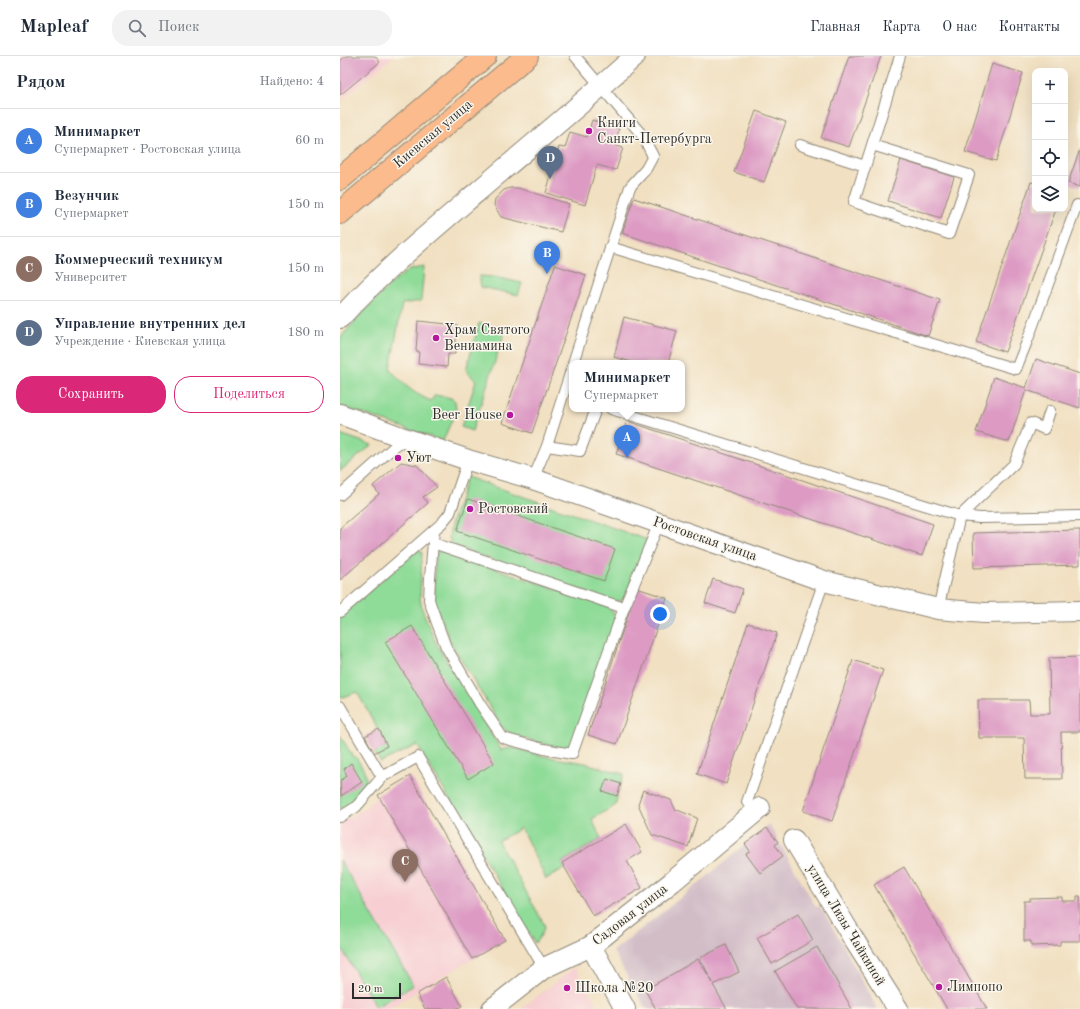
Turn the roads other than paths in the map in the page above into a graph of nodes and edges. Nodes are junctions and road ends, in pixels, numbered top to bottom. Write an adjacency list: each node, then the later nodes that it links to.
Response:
1 (485, 56): 10 (main road, Киевская улица)
2 (527, 56): 12 (main road, Киевская улица)
3 (575, 56): 6 (lane)
4 (634, 56): 6 (street)
5 (900, 56): 8 (lane)
6 (600, 87): 13 (lane); 14 (street)
7 (800, 145): 9 (lane)
8 (872, 145): 9 (lane); 9 (lane)
9 (865, 166)
10 (340, 179)
11 (1080, 206): 13 (lane)
12 (340, 212)
13 (610, 247): 15 (lane)
14 (340, 318)
15 (574, 360)
16 (569, 376): 22 (lane)
17 (1050, 411): 26 (lane)
18 (595, 412): 22 (lane)
19 (622, 412): 26 (lane)
20 (340, 414): 21 (street, Ростовская улица)
21 (404, 438): 23 (street, Ростовская улица); 25 (lane)
22 (547, 446): 24 (lane)
23 (468, 460): 24 (street, Ростовская улица); 29 (lane)
24 (534, 479): 28 (street, Ростовская улица)
25 (340, 496)
26 (960, 516): 27 (lane); 33 (lane)
27 (1080, 516)
28 (660, 523): 31 (street, Ростовская улица); 32 (lane)
29 (434, 530): 30 (lane); 35 (lane)
30 (433, 543): 32 (lane); 32 (lane)
31 (824, 580): 33 (street, Ростовская улица); 38 (lane)
32 (624, 608)
33 (938, 609): 34 (street, Ростовская улица)
34 (1080, 611)
35 (340, 612)
36 (340, 706): 37 (lane)
37 (382, 777): 39 (lane); 42 (lane)
38 (754, 805): 41 (street, Садовая улица)
39 (340, 817)
40 (794, 840): 45 (street, улица Лизы Чайкиной)
41 (591, 946): 42 (street, Садовая улица); 44 (street)
42 (544, 968): 43 (street, Садовая улица)
43 (492, 1009)
44 (625, 1009)
45 (898, 1009)

